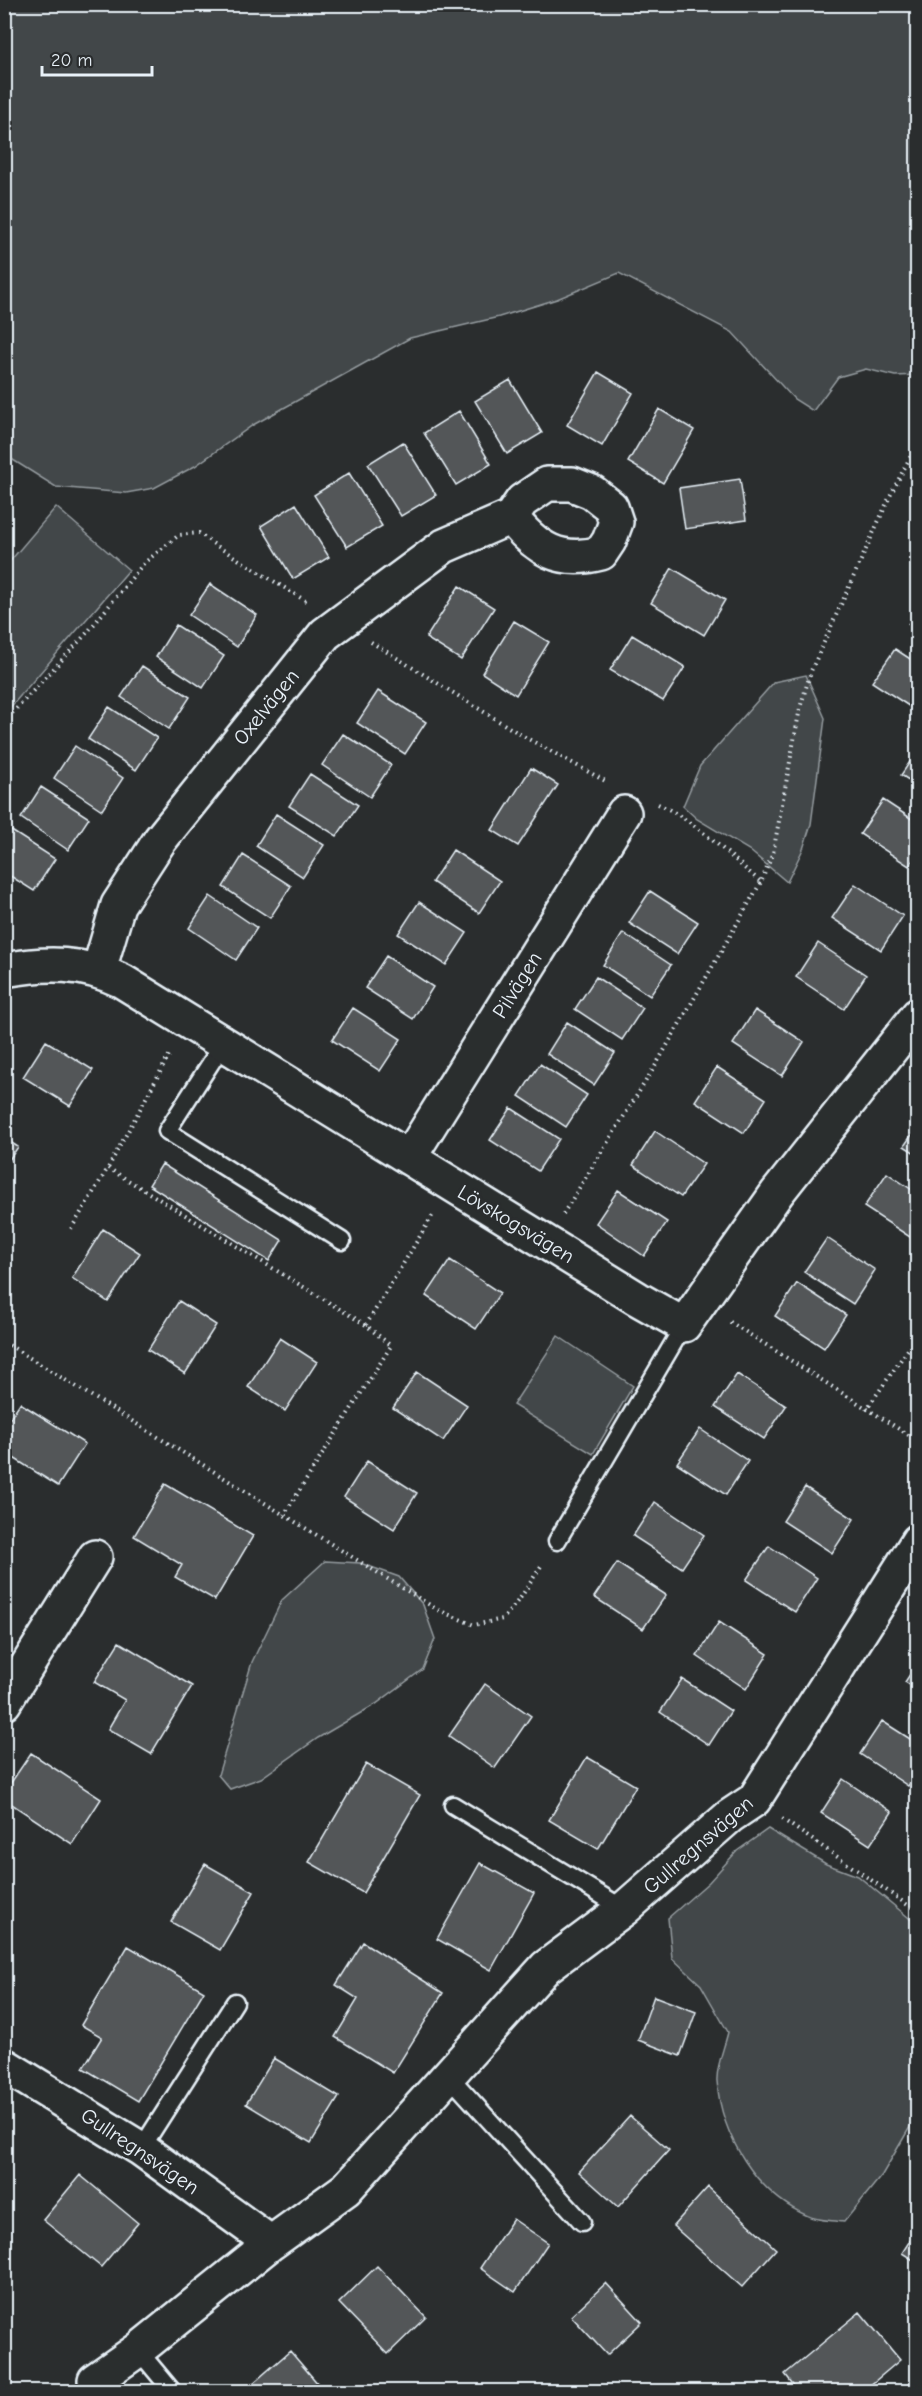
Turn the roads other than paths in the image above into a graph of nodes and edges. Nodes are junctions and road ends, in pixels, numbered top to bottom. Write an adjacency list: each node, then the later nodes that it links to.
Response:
1 (511, 517): 4 (street, Oxelvägen)
2 (638, 807): 7 (street, Pilvägen)
3 (4, 970): 4 (street, Lövskogsvägen)
4 (99, 970): 6 (street, Lövskogsvägen)
5 (918, 1015): 9 (street)
6 (223, 1044): 7 (street, Lövskogsvägen); 8 (lane)
7 (409, 1158): 9 (street, Lövskogsvägen)
8 (342, 1241)
9 (691, 1314): 10 (lane)
10 (557, 1541)
11 (918, 1541): 15 (street, Gullregnsvägen)
12 (95, 1557): 13 (street)
13 (4, 1703)
14 (453, 1805): 15 (lane)
15 (624, 1909): 18 (street, Gullregnsvägen)
16 (235, 2002): 19 (lane)
17 (4, 2065): 19 (street, Gullregnsvägen)
18 (448, 2075): 20 (lane); 21 (street, Gullregnsvägen)
19 (141, 2149): 21 (street, Gullregnsvägen)
20 (582, 2222)
21 (272, 2243): 22 (street, Gullregnsvägen)
22 (138, 2350): 23 (street, Gullregnsvägen); 24 (lane)
23 (95, 2380)
24 (173, 2391)

